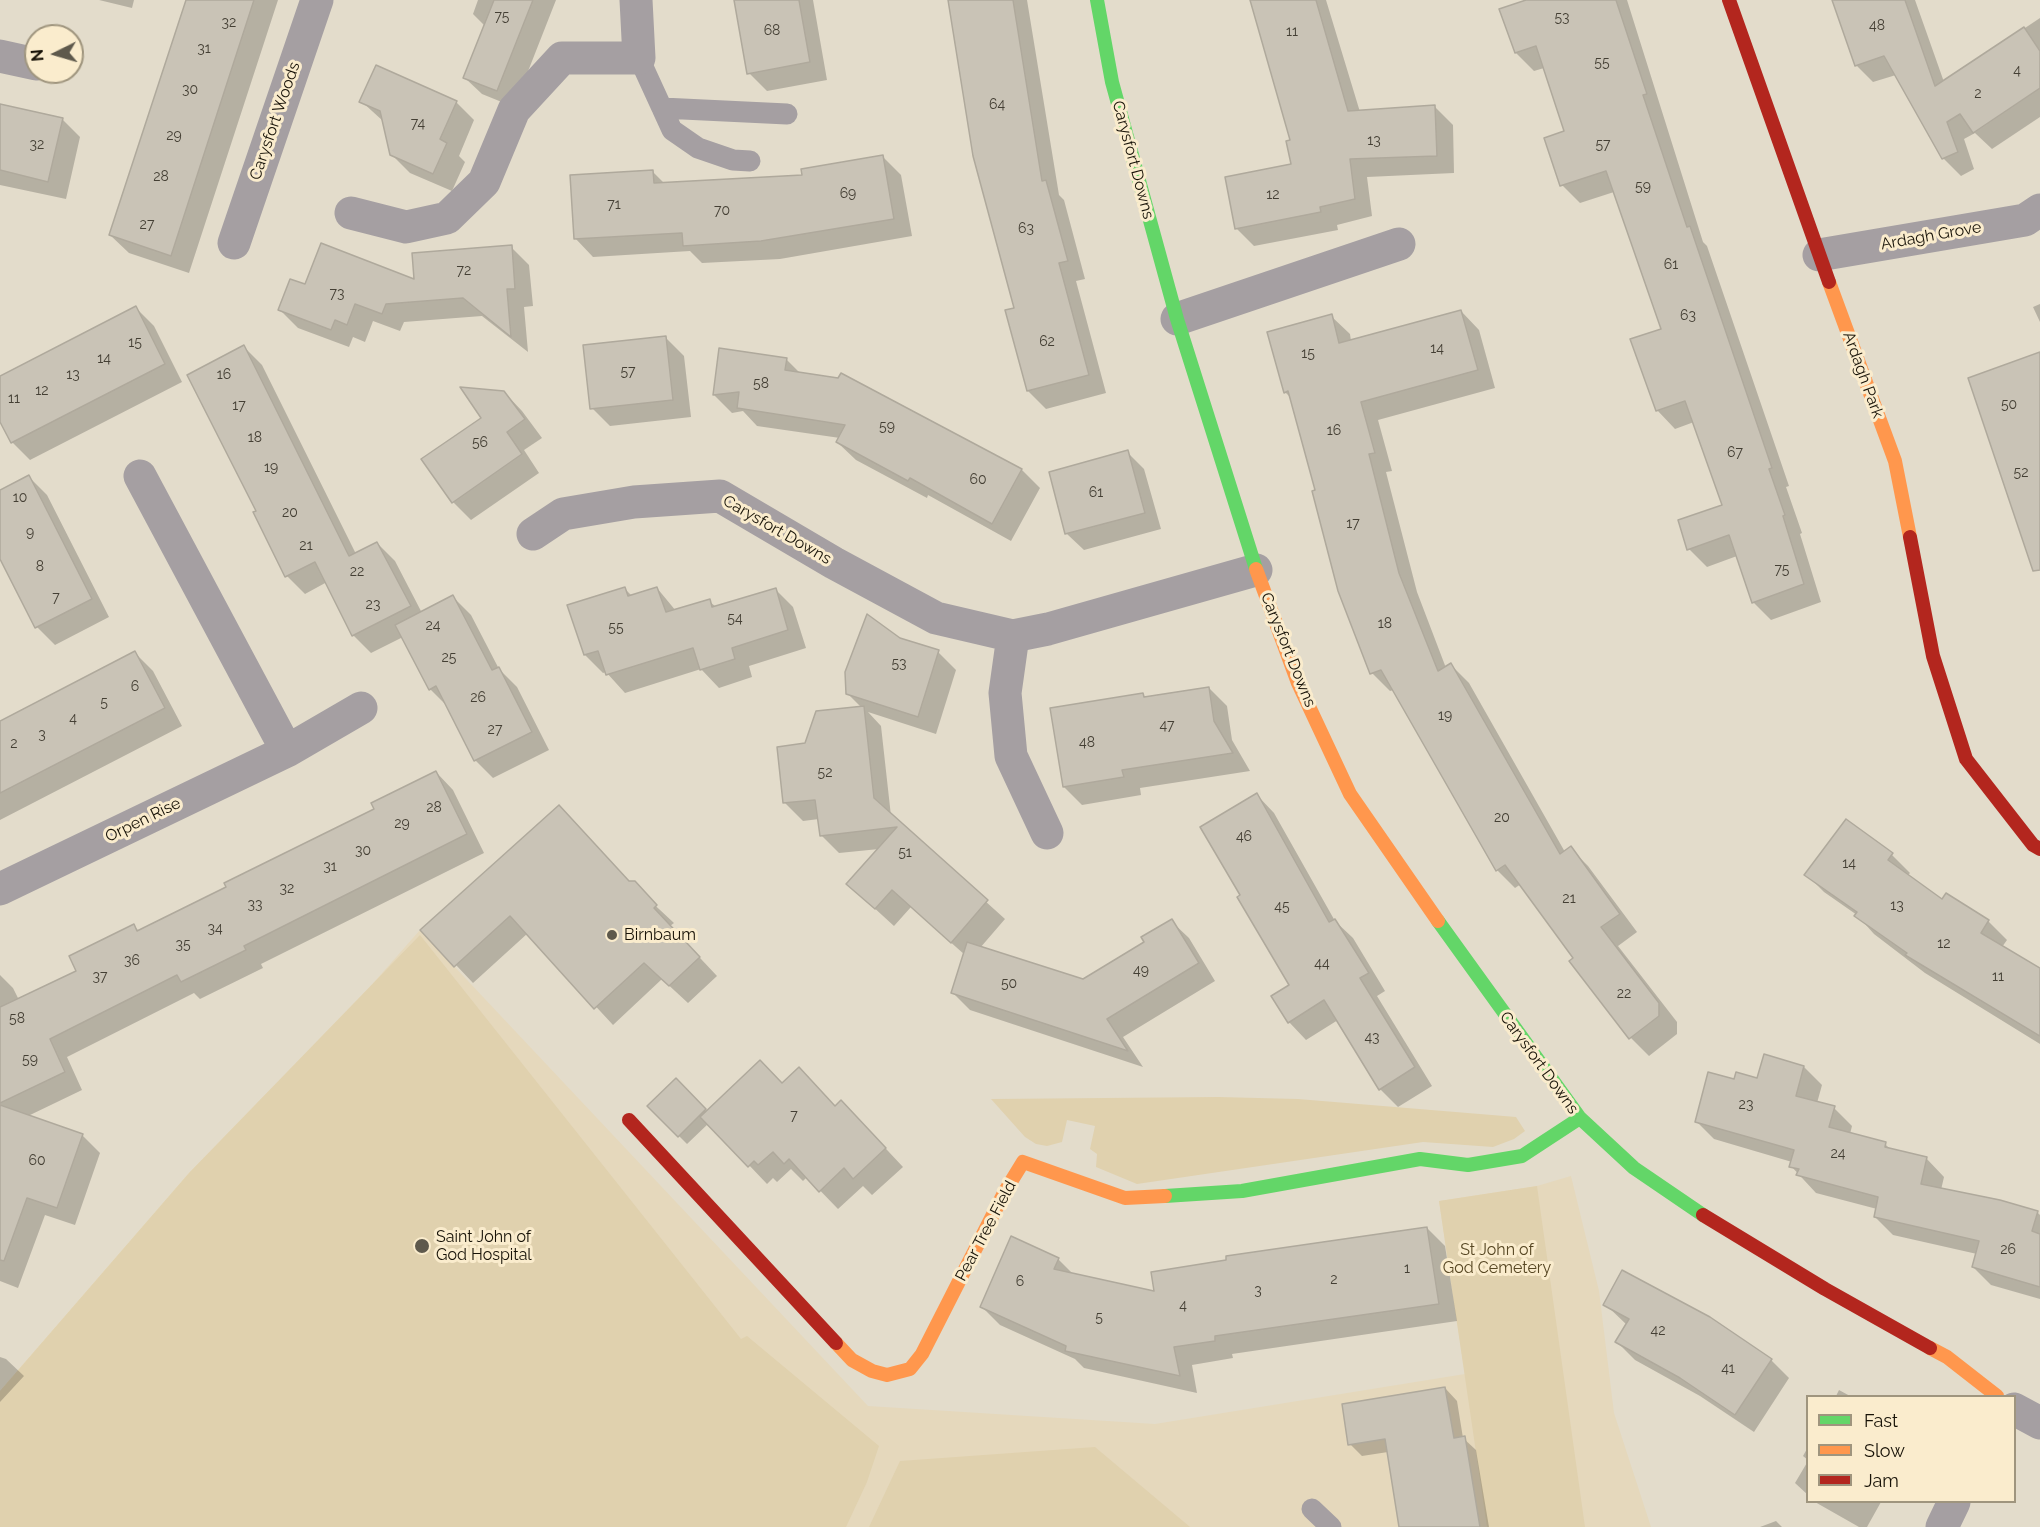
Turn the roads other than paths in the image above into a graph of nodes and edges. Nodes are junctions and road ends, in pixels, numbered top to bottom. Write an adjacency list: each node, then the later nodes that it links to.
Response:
1 (316, 0): 13 (street, Carysfort Woods)
2 (636, 0): 6 (street)
3 (1097, 0): 16 (street, Carysfort Downs)
4 (1729, 0): 15 (street, Ardagh Park)
5 (0, 56): 7 (street)
6 (639, 58): 8 (lane); 12 (street)
7 (24, 61)
8 (662, 108): 9 (lane); 10 (lane)
9 (787, 114)
10 (750, 161)
11 (2040, 210): 15 (street, Ardagh Grove)
12 (351, 213)
13 (234, 243)
14 (1399, 244): 16 (street)
15 (1819, 255): 24 (street, Ardagh Park)
16 (1177, 319): 19 (street, Carysfort Downs)
17 (140, 476): 22 (street)
18 (533, 534): 20 (street, Carysfort Downs)
19 (1256, 570): 20 (street, Carysfort Downs); 26 (street, Carysfort Downs)
20 (1013, 636): 23 (street)
21 (360, 708): 22 (street, Orpen Rise)
22 (287, 751): 25 (street, Orpen Rise)
23 (1047, 833)
24 (2040, 849)
25 (0, 889)
26 (1580, 1118): 27 (street, Pear Tree Field); 28 (street, Carysfort Downs)
27 (629, 1120)
28 (1996, 1395)
29 (2016, 1410): 30 (street)
30 (2040, 1423)
31 (1954, 1503): 34 (street)
32 (1312, 1509): 33 (lane)
33 (1331, 1527)
34 (1942, 1527)

